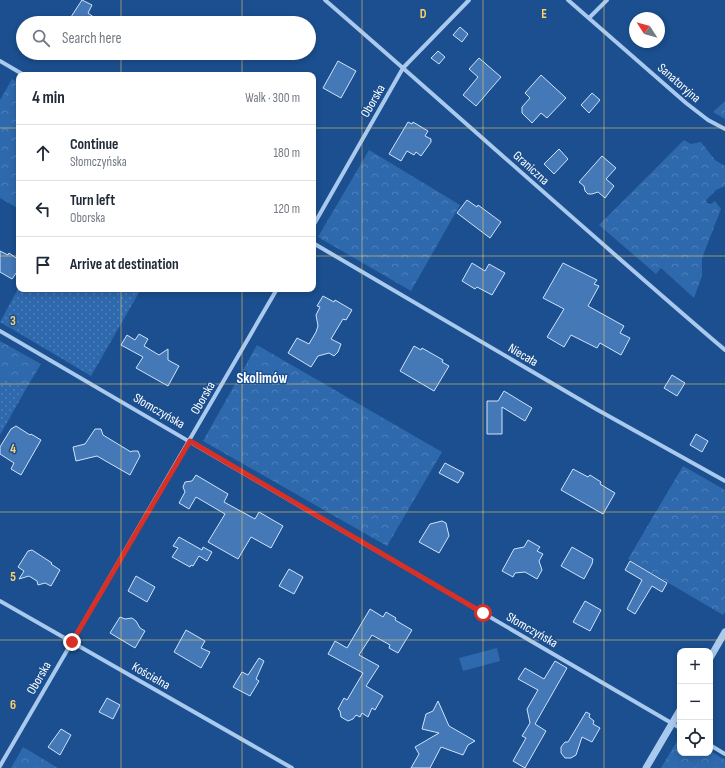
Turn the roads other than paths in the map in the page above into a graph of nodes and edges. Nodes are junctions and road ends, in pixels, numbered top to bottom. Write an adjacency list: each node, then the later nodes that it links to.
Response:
1 (324, 0): 7 (street, Graniczna)
2 (470, 0): 7 (street, Oborska)
3 (568, 0): 5 (street, Sanatoryjna)
4 (607, 0): 5 (street)
5 (589, 18): 9 (street, Sanatoryjna)
6 (0, 61): 8 (street)
7 (403, 68): 10 (street, Oborska); 14 (street, Graniczna)
8 (19, 72)
9 (725, 129)
10 (316, 221)
11 (316, 245): 16 (street, Niecała)
12 (275, 292): 15 (street, Oborska)
13 (0, 331): 15 (street, Słomczyńska)
14 (725, 350)
15 (190, 441): 19 (street, Oborska); 22 (street, Słomczyńska)
16 (725, 481)
17 (0, 601): 19 (street, Kościelna)
18 (725, 632): 20 (street)
19 (72, 642): 26 (street, Oborska); 27 (street, Kościelna)
20 (713, 653)
21 (677, 715): 22 (street)
22 (672, 723): 23 (street, Słomczyńska); 28 (street)
23 (677, 726)
24 (713, 747): 25 (street)
25 (725, 754)
26 (0, 766)
27 (292, 768)
28 (646, 768)

